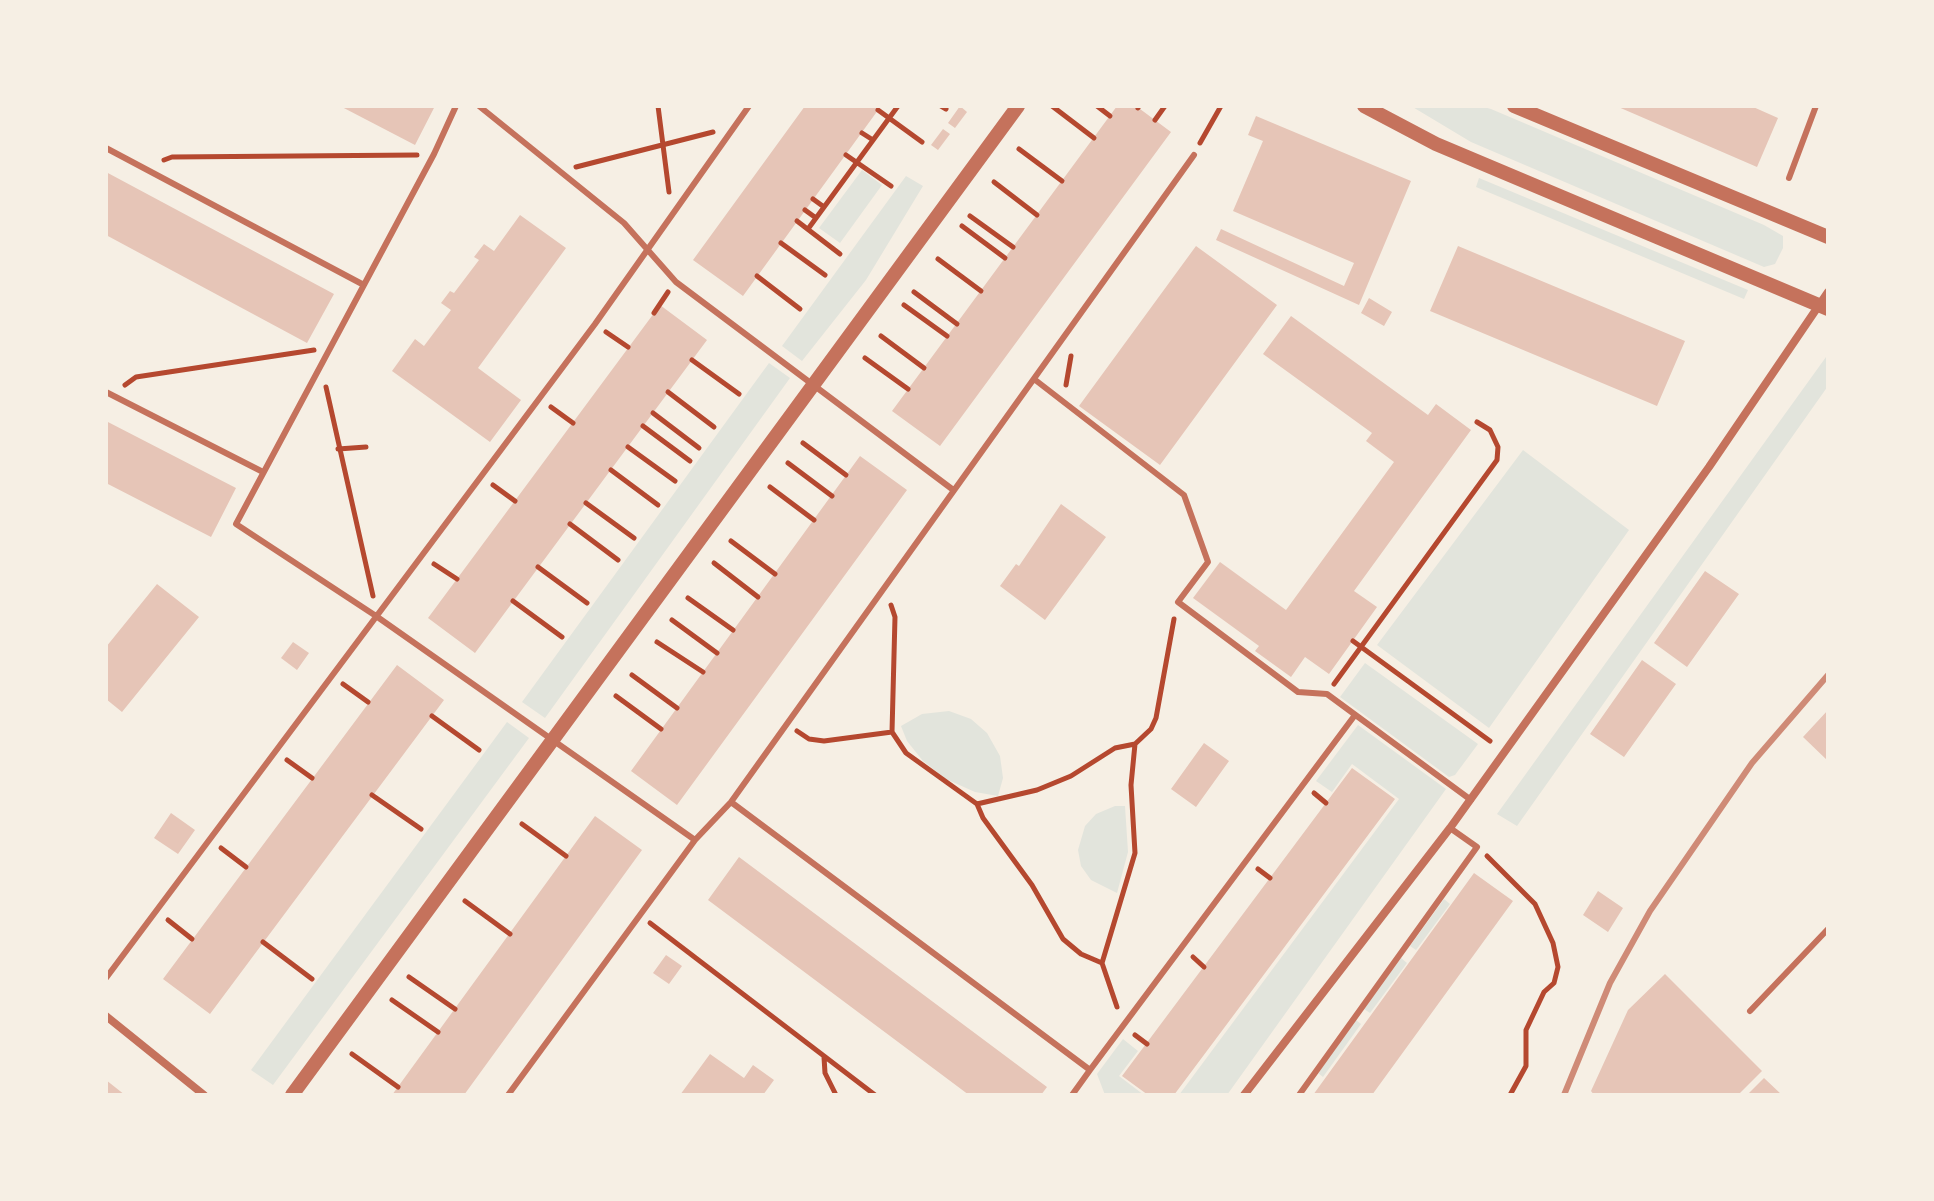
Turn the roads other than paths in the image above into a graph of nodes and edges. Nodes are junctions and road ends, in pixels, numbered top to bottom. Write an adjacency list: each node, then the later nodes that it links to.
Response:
1 (456, 106): 13 (lane)
2 (479, 106): 12 (lane)
3 (749, 106): 12 (lane)
4 (1018, 106): 17 (street)
5 (1364, 106): 15 (street)
6 (1514, 106): 11 (street)
7 (1816, 106): 10 (lane)
8 (106, 148): 13 (lane)
9 (1194, 155): 16 (lane)
10 (1789, 178)
11 (1828, 237)
12 (648, 250): 17 (lane); 21 (lane)
13 (362, 284): 19 (lane)
14 (1828, 292): 15 (street)
15 (1823, 307): 24 (street)
16 (1034, 379): 20 (lane); 22 (lane)
17 (812, 386): 20 (lane); 23 (street)
18 (108, 393): 19 (lane)
19 (263, 472): 21 (lane)
20 (952, 489): 25 (lane)
21 (376, 616): 23 (lane); 29 (lane)
22 (1355, 715): 24 (lane); 32 (lane)
23 (553, 739): 27 (lane); 34 (street)
24 (1471, 800): 26 (street)
25 (731, 802): 27 (lane); 32 (lane)
26 (1450, 828): 37 (street); 38 (lane)
27 (695, 840): 35 (lane)
28 (1828, 929): 30 (lane)
29 (106, 978)
30 (1750, 1011)
31 (106, 1016): 33 (street)
32 (1090, 1070): 36 (lane)
33 (204, 1095)
34 (292, 1095)
35 (508, 1095)
36 (1072, 1095)
37 (1244, 1095)
38 (1299, 1095)

